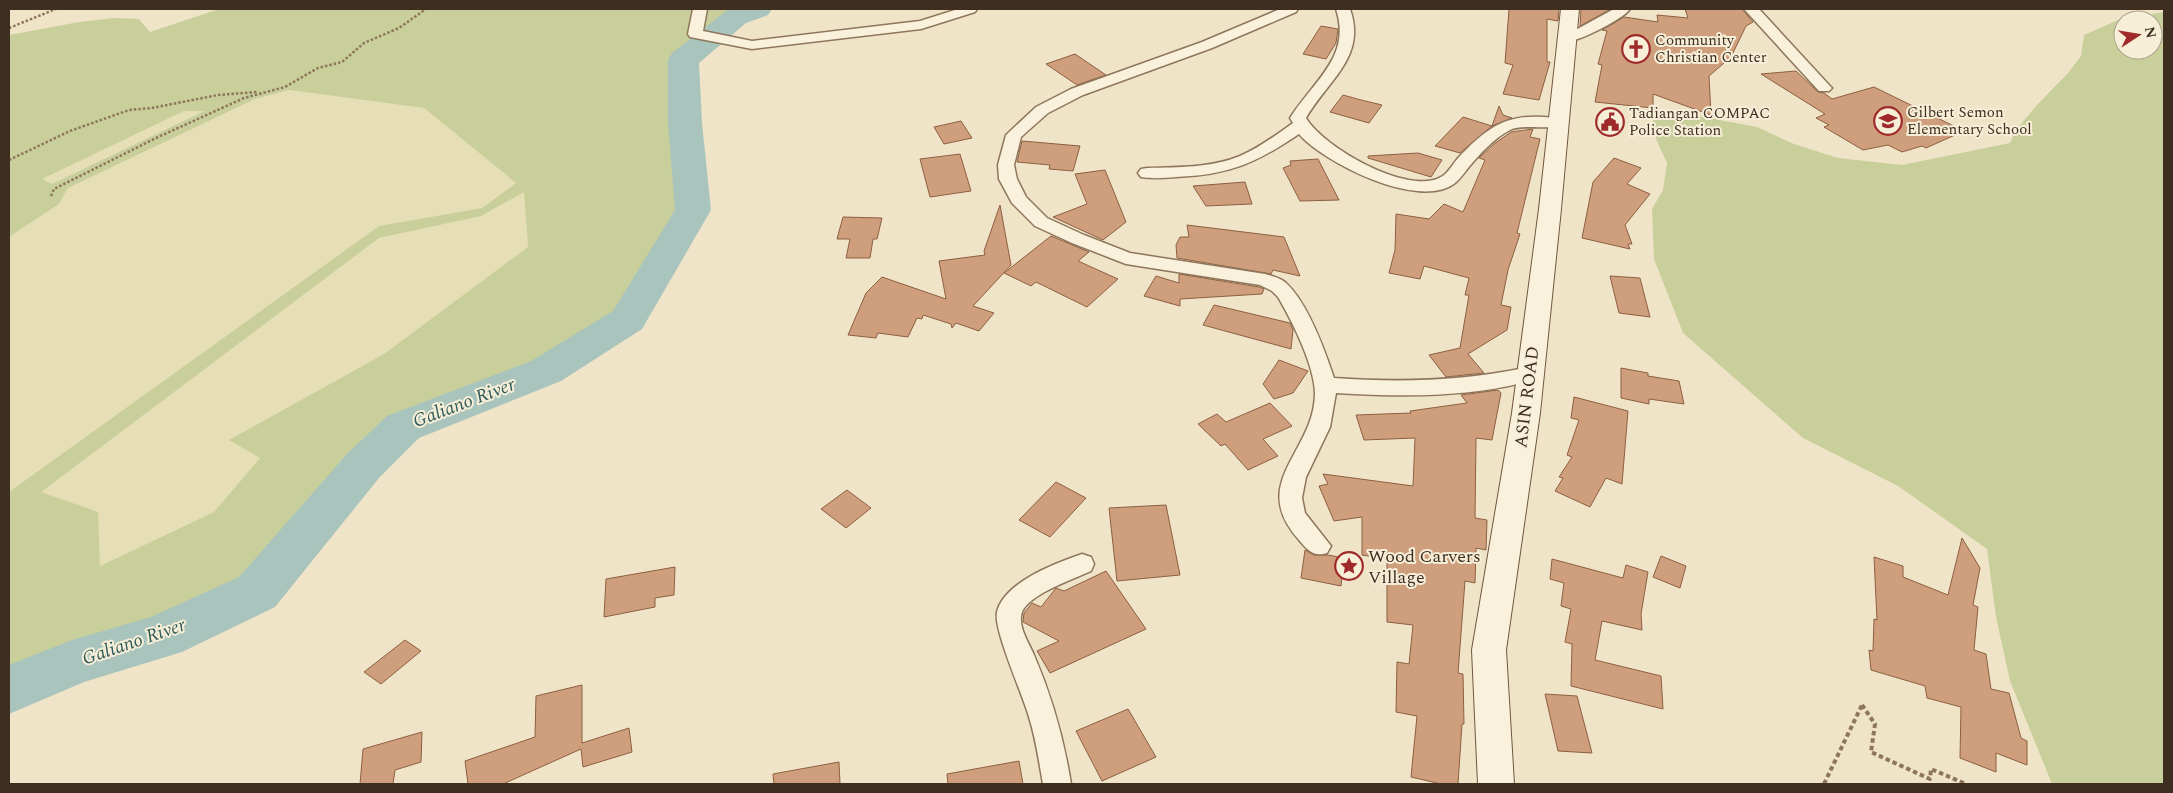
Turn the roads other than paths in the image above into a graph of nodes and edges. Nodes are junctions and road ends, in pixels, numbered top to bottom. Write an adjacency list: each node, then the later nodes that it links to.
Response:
1 (700, 9): 2 (street)
2 (970, 9)
3 (1291, 9): 14 (street)
4 (1343, 9): 11 (street)
5 (1570, 9): 8 (main road, ASIN ROAD)
6 (1623, 9): 8 (street)
7 (1750, 9): 9 (street)
8 (1566, 39): 10 (main road, ASIN ROAD)
9 (1824, 88)
10 (1557, 123): 11 (street); 13 (main road, ASIN ROAD)
11 (1300, 126): 12 (street)
12 (1147, 172)
13 (1530, 374): 14 (street); 18 (main road, ASIN ROAD)
14 (1325, 385): 15 (street)
15 (1319, 546)
16 (1082, 564): 17 (street)
17 (1057, 784)
18 (1496, 784)

